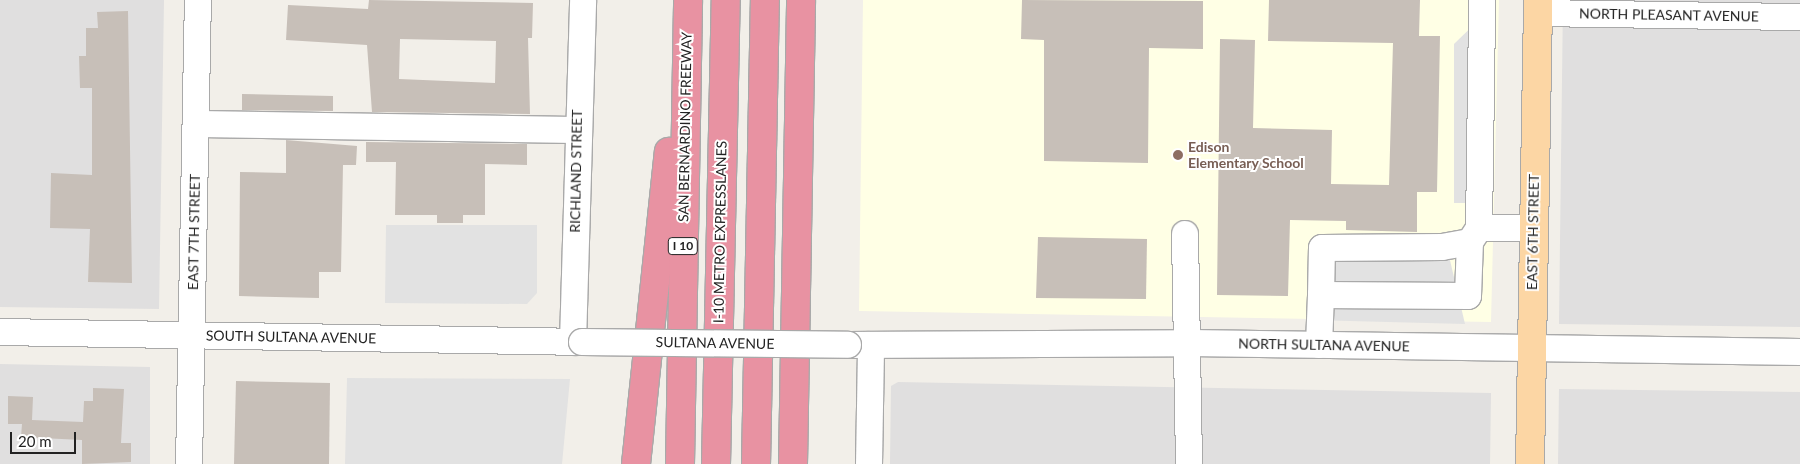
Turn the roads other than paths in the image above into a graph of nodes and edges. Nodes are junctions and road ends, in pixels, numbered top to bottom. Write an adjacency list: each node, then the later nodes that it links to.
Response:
1 (198, 0): 11 (street, EAST 7TH STREET)
2 (583, 0): 12 (street, RICHLAND STREET)
3 (688, 0): 10 (highway, SAN BERNARDINO FREEWAY / I 10)
4 (726, 0): 29 (highway, I-10 METRO EXPRESSLANES)
5 (765, 0): 30 (highway)
6 (801, 0): 25 (highway)
7 (1482, 0): 15 (street)
8 (1538, 7): 9 (street, NORTH PLEASANT AVENUE); 13 (main road, EAST 6TH STREET)
9 (1800, 17)
10 (686, 29): 27 (highway); 28 (highway, SAN BERNARDINO FREEWAY / I 10)
11 (197, 124): 12 (street); 18 (street, EAST 7TH STREET)
12 (577, 130): 19 (street, RICHLAND STREET)
13 (1534, 228): 15 (street); 23 (main road, EAST 6TH STREET)
14 (1185, 234): 20 (street)
15 (1474, 235): 16 (street); 16 (street)
16 (1320, 295): 22 (street)
17 (0, 332): 18 (street, SOUTH SULTANA AVENUE)
18 (192, 335): 19 (street, SOUTH SULTANA AVENUE); 26 (street, EAST 7TH STREET)
19 (577, 342): 21 (street, SULTANA AVENUE, bridge)
20 (1190, 343): 21 (street, NORTH SULTANA AVENUE); 22 (street, NORTH SULTANA AVENUE); 34 (street)
21 (859, 345): 33 (street)
22 (1319, 345): 23 (street, NORTH SULTANA AVENUE)
23 (1531, 348): 24 (street, NORTH SULTANA AVENUE); 35 (main road, EAST 6TH STREET)
24 (1800, 352)
25 (794, 382): 31 (highway); 32 (highway)
26 (189, 464)
27 (636, 464)
28 (680, 464)
29 (716, 464)
30 (756, 464)
31 (793, 464)
32 (808, 464)
33 (869, 464)
34 (1189, 464)
35 (1530, 464)

